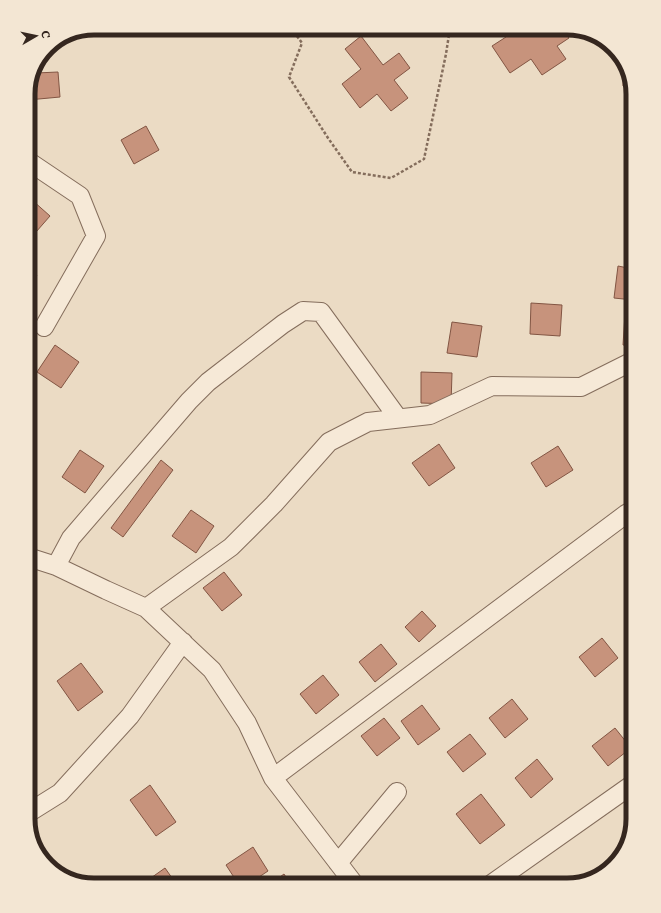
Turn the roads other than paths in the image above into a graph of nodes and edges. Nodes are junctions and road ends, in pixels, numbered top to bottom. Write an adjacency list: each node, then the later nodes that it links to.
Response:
1 (35, 166): 2 (street)
2 (44, 327)
3 (626, 364): 4 (street)
4 (398, 418): 7 (street); 8 (street)
5 (626, 514): 10 (street)
6 (35, 559): 7 (street)
7 (56, 566): 8 (street)
8 (146, 608): 9 (street)
9 (183, 642): 10 (street); 13 (street)
10 (273, 778): 14 (street)
11 (626, 789): 16 (street)
12 (397, 792): 14 (street)
13 (35, 809)
14 (338, 863): 15 (street)
15 (346, 878)
16 (500, 878)

